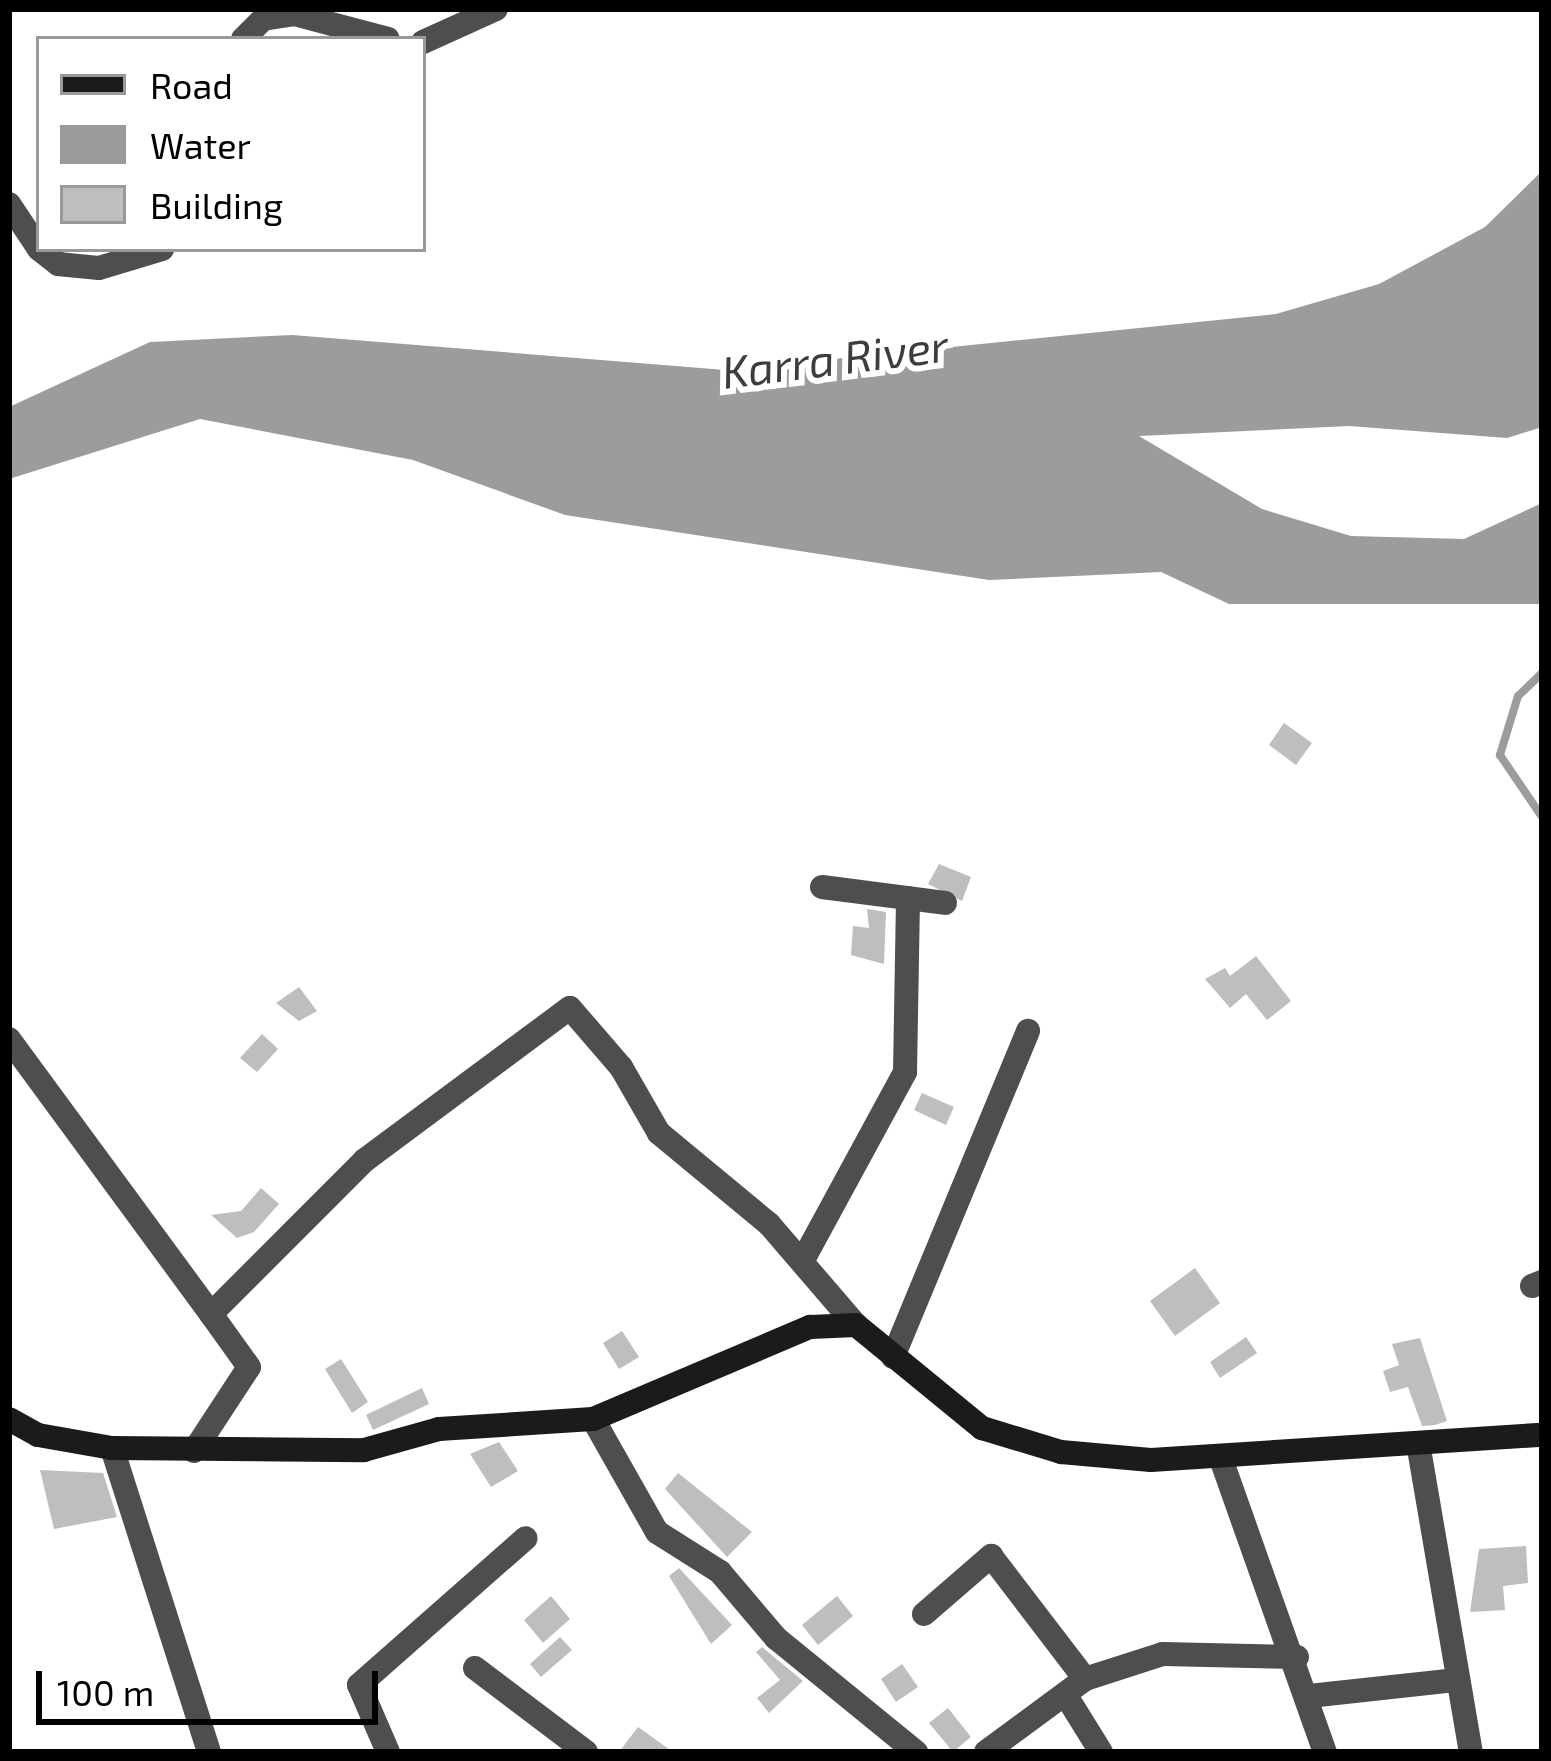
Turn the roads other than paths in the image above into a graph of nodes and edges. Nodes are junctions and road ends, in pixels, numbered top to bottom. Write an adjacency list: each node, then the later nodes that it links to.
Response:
1 (496, 9): 4 (street)
2 (246, 36): 3 (street)
3 (377, 36)
4 (426, 41)
5 (9, 204): 6 (street)
6 (36, 240)
7 (152, 252): 8 (street)
8 (46, 254)
9 (822, 887): 10 (street)
10 (908, 898): 11 (street); 14 (street)
11 (945, 903)
12 (1028, 1030): 17 (street)
13 (9, 1039): 15 (street)
14 (803, 1260): 15 (street); 16 (street)
15 (211, 1314): 23 (street)
16 (856, 1325): 17 (main road); 19 (main road)
17 (893, 1357): 24 (main road)
18 (9, 1419): 22 (main road)
19 (593, 1419): 23 (main road); 35 (street)
20 (1542, 1435): 21 (main road)
21 (1418, 1443): 24 (main road); 29 (street)
22 (112, 1448): 23 (main road); 32 (street)
23 (194, 1450)
24 (1220, 1456): 27 (street)
25 (526, 1538): 33 (street)
26 (924, 1614): 30 (street)
27 (1297, 1657): 30 (street); 31 (street)
28 (475, 1668): 34 (street)
29 (1457, 1680): 31 (street); 39 (street)
30 (1075, 1687): 36 (street); 37 (street)
31 (1309, 1696): 38 (street)
32 (209, 1752)
33 (388, 1752)
34 (586, 1752)
35 (916, 1752)
36 (986, 1752)
37 (1101, 1752)
38 (1325, 1752)
39 (1471, 1752)

